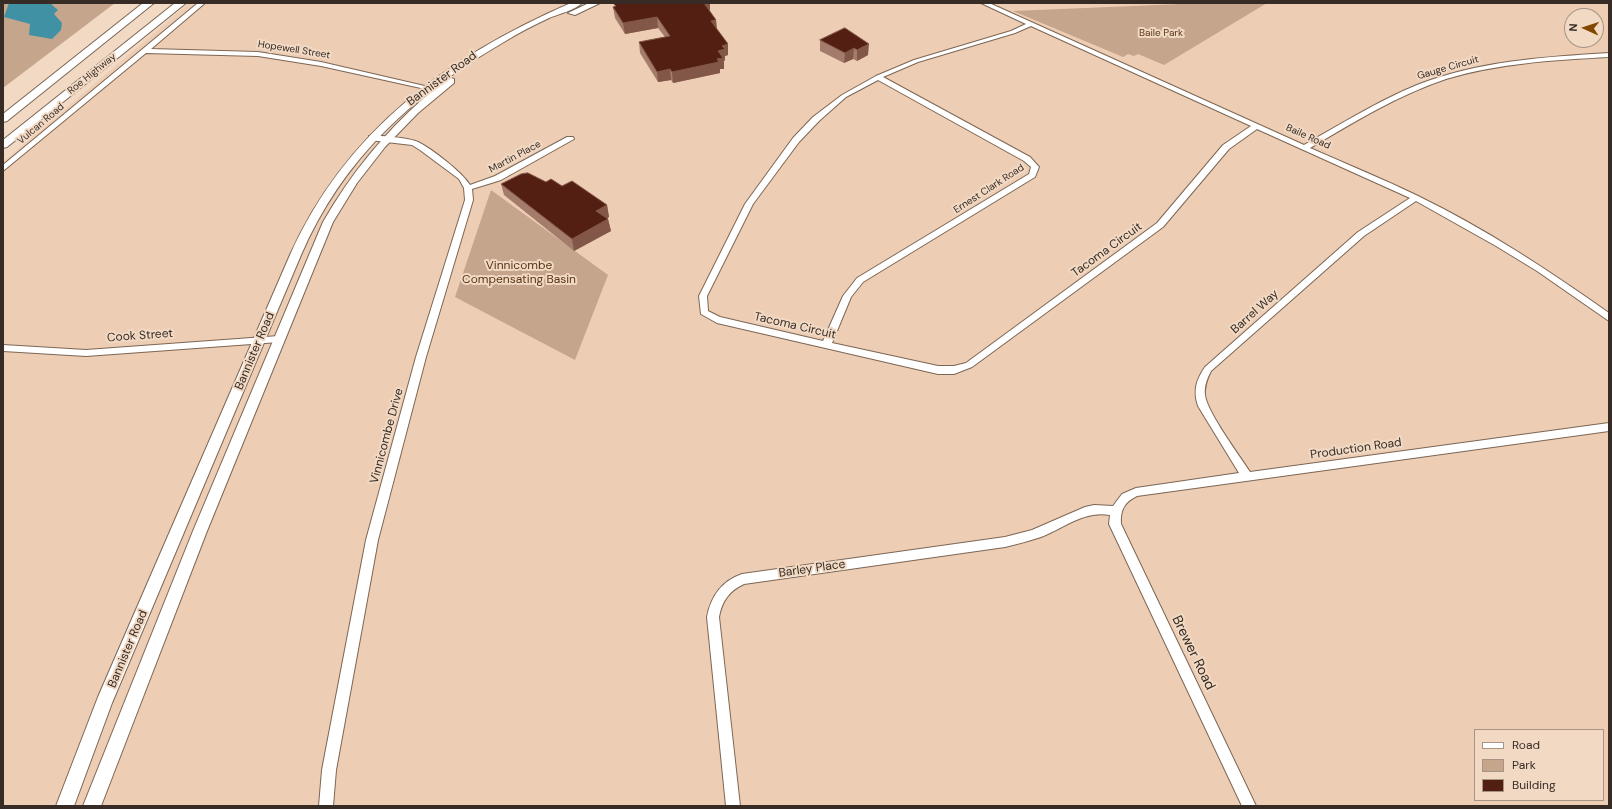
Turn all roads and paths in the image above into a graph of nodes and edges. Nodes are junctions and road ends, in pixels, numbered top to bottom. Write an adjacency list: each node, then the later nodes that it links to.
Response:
1 (149, 3): 12 (highway, Roe Highway)
2 (180, 3): 17 (highway, Roe Highway)
3 (202, 3): 8 (street, Vulcan Road)
4 (578, 3): 11 (main road, Bannister Road)
5 (596, 3): 11 (main road, Bannister Road)
6 (984, 3): 7 (street, Baile Road)
7 (1031, 24): 10 (street, Tacoma Circuit); 13 (street, Baile Road)
8 (144, 51): 11 (street, Hopewell Street); 19 (street, Vulcan Road)
9 (1609, 55): 18 (street, Gauge Circuit)
10 (878, 77): 25 (street, Tacoma Circuit); 25 (street, Ernest Clark Road)
11 (433, 88): 14 (main road, Bannister Road); 15 (main road, Bannister Road)
12 (3, 119)
13 (1257, 125): 18 (street, Baile Road); 25 (street, Tacoma Circuit)
14 (372, 138): 15 (street); 24 (main road, Bannister Road)
15 (386, 139): 20 (street); 23 (main road, Bannister Road)
16 (570, 140): 20 (street, Martin Place)
17 (3, 145)
18 (1306, 147): 21 (street, Baile Road)
19 (3, 168)
20 (468, 188): 32 (street, Vinnicombe Drive)
21 (1416, 198): 22 (street, Baile Road); 28 (street, Barrel Way)
22 (1609, 318)
23 (279, 339): 24 (street, Cook Street); 30 (main road, Bannister Road)
24 (259, 340): 26 (street, Cook Street); 31 (main road, Bannister Road)
25 (826, 346)
26 (3, 348)
27 (1609, 428): 28 (street, Production Road)
28 (1247, 477): 29 (street, Production Road)
29 (1115, 511): 33 (street, Barley Place); 34 (street, Brewer Road)
30 (89, 805)
31 (65, 806)
32 (326, 806)
33 (733, 806)
34 (1250, 806)

